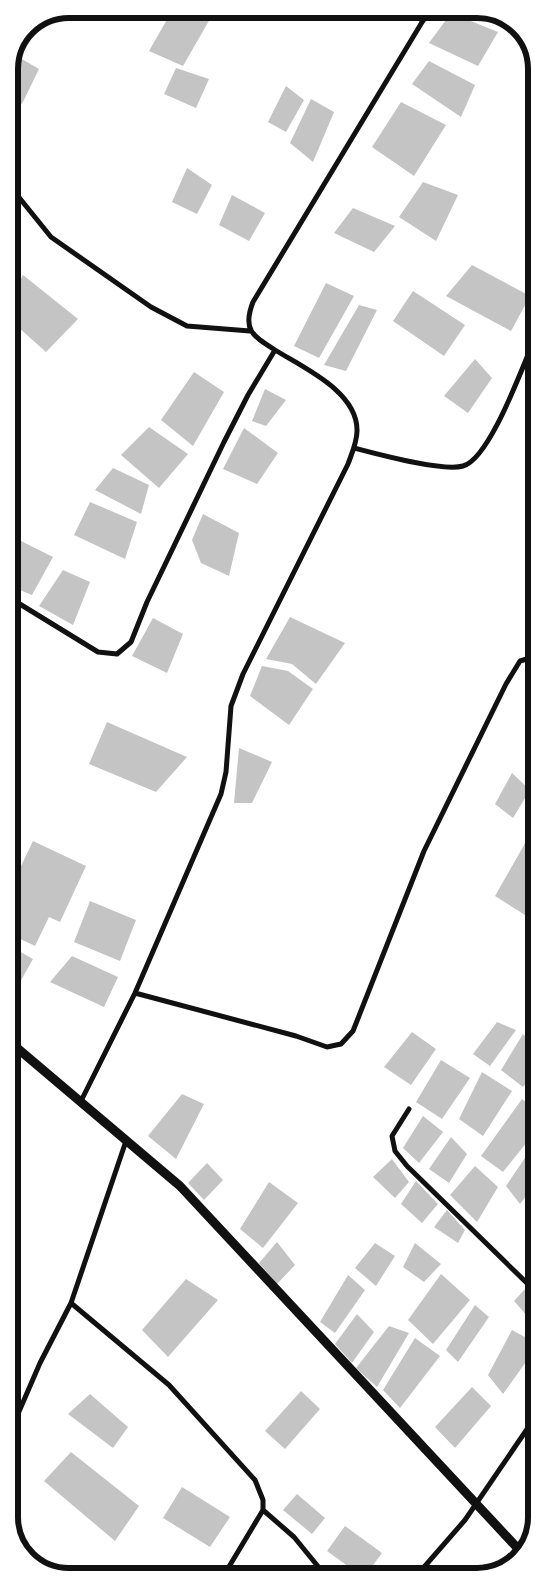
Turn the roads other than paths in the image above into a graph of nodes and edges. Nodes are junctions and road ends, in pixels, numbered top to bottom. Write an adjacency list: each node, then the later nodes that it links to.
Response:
1 (419, 18): 3 (street)
2 (425, 18): 3 (street)
3 (423, 21): 5 (street)
4 (18, 196): 5 (street)
5 (250, 331): 6 (street)
6 (275, 350): 8 (street); 9 (street)
7 (528, 352): 8 (street)
8 (354, 448): 11 (street)
9 (18, 603)
10 (528, 659): 11 (street)
11 (135, 993): 13 (street)
12 (18, 1049): 13 (street)
13 (80, 1103): 15 (street)
14 (410, 1109): 16 (street)
15 (126, 1141): 17 (street); 20 (street)
16 (528, 1284)
17 (71, 1303): 18 (street); 21 (street)
18 (18, 1414)
19 (528, 1427): 20 (street)
20 (475, 1503): 22 (street); 25 (street)
21 (263, 1510): 23 (street); 24 (street)
22 (517, 1548)
23 (229, 1567)
24 (319, 1568)
25 (424, 1568)

